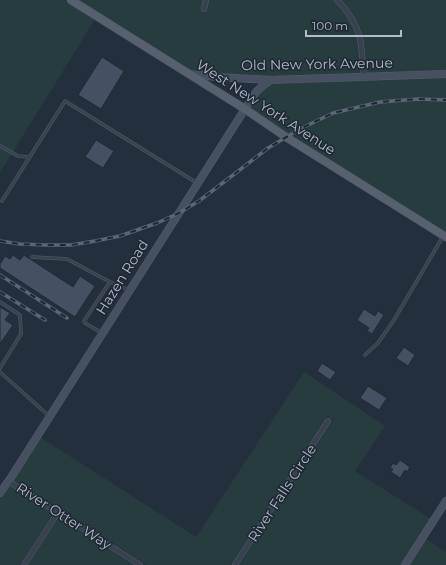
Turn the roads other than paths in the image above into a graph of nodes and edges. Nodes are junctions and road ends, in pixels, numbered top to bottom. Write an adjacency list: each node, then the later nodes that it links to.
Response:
1 (71, 0): 5 (main road, West New York Avenue)
2 (206, 0): 4 (street)
3 (337, 0): 7 (street)
4 (204, 9)
5 (189, 74): 8 (street, Old New York Avenue); 9 (main road, West New York Avenue)
6 (446, 74): 7 (street, Old New York Avenue)
7 (364, 77): 8 (street, Old New York Avenue)
8 (271, 80): 9 (street, Hazen Road)
9 (245, 109): 12 (street, Hazen Road); 14 (main road, West New York Avenue)
10 (0, 146): 11 (lane)
11 (30, 157): 12 (lane); 13 (lane)
12 (198, 183): 17 (street, Hazen Road)
13 (2, 201)
14 (445, 236): 20 (lane)
15 (32, 257): 16 (lane)
16 (110, 282): 17 (lane); 19 (lane)
17 (130, 291): 19 (street, Hazen Road)
18 (0, 302): 21 (lane)
19 (102, 334): 23 (street, Hazen Road)
20 (365, 355)
21 (0, 368)
22 (0, 372): 23 (lane)
23 (50, 416): 25 (street, Hazen Road)
24 (328, 421): 31 (street, River Falls Circle)
25 (8, 481): 26 (street, Hazen Road); 28 (street, River Otter Way)
26 (0, 493)
27 (446, 501): 32 (street)
28 (58, 512): 29 (street); 30 (street, River Otter Way)
29 (24, 565)
30 (140, 565)
31 (235, 565)
32 (405, 565)

